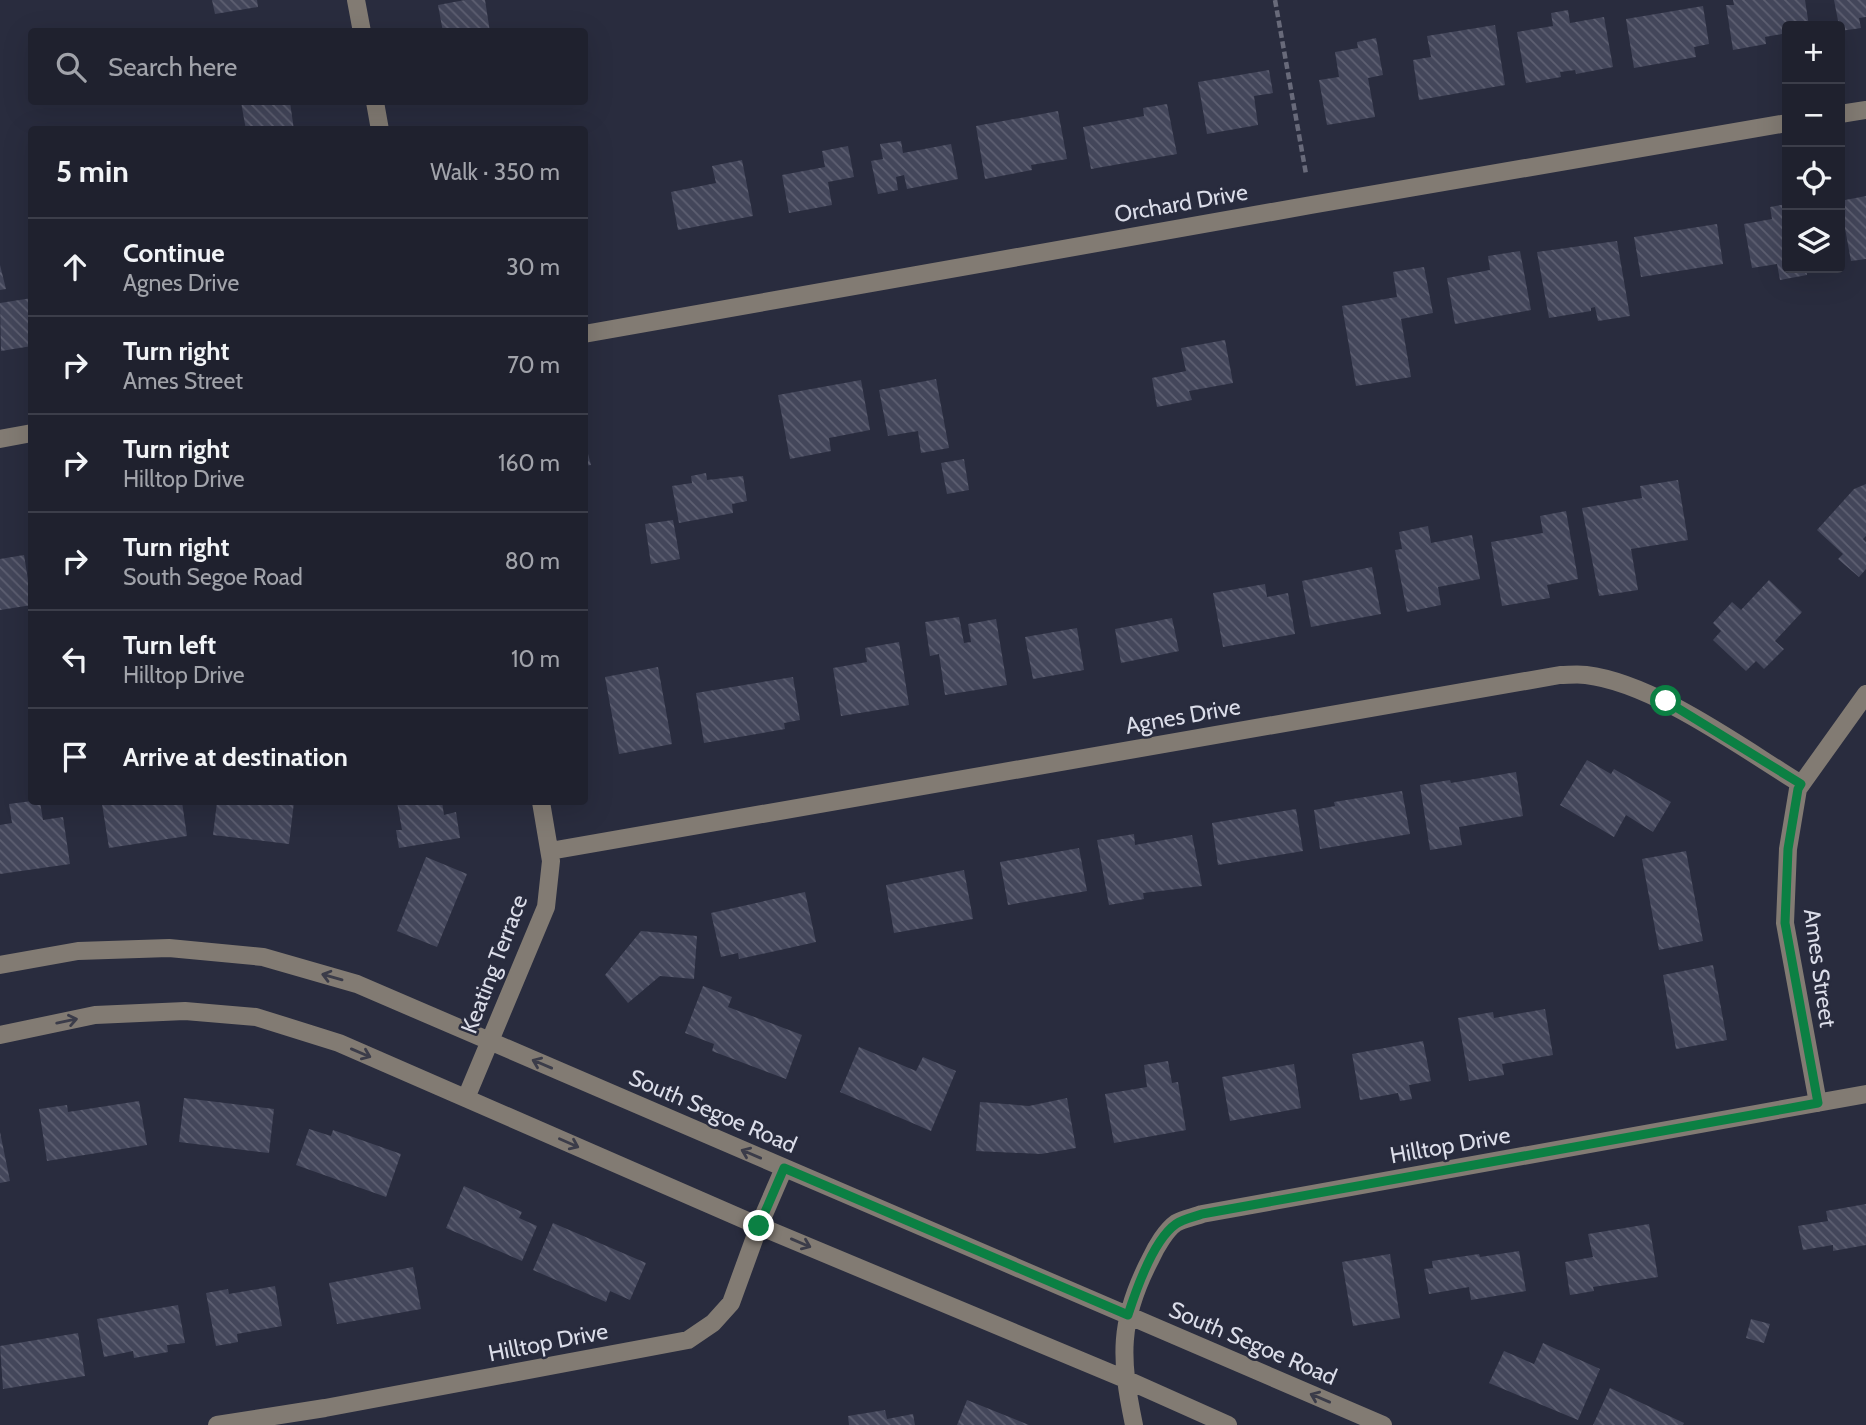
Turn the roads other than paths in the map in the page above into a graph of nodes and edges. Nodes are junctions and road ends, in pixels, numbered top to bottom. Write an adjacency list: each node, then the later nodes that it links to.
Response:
1 (356, 0): 2 (street)
2 (361, 28)
3 (376, 105): 7 (street)
4 (1866, 110): 5 (street)
5 (1845, 113)
6 (1782, 124): 8 (street, Orchard Drive)
7 (379, 126)
8 (588, 333)
9 (28, 434): 10 (street)
10 (0, 439)
11 (1866, 694): 12 (street, Ames Street)
12 (1801, 784): 14 (street, Agnes Drive); 20 (street, Ames Street)
13 (542, 805): 14 (street, Keating Terrace)
14 (550, 851): 17 (street, Keating Terrace)
15 (0, 965): 17 (street, South Segoe Road, one-way to 15)
16 (0, 1035): 19 (street, one-way to 19)
17 (490, 1042): 19 (street, Keating Terrace); 21 (street, South Segoe Road, one-way to 17)
18 (1866, 1094): 20 (street, Hilltop Drive)
19 (466, 1098): 22 (street, one-way to 22)
20 (1818, 1103): 23 (street, Hilltop Drive)
21 (784, 1168): 22 (street, Hilltop Drive); 23 (street, South Segoe Road)
22 (759, 1226): 24 (street, one-way to 24); 25 (street, Hilltop Drive)
23 (1128, 1315): 24 (street, Hilltop Drive); 28 (street, South Segoe Road, one-way to 23)
24 (1125, 1379): 26 (street, Hilltop Drive); 27 (street)
25 (217, 1425)
26 (1134, 1425)
27 (1228, 1425)
28 (1383, 1425)

